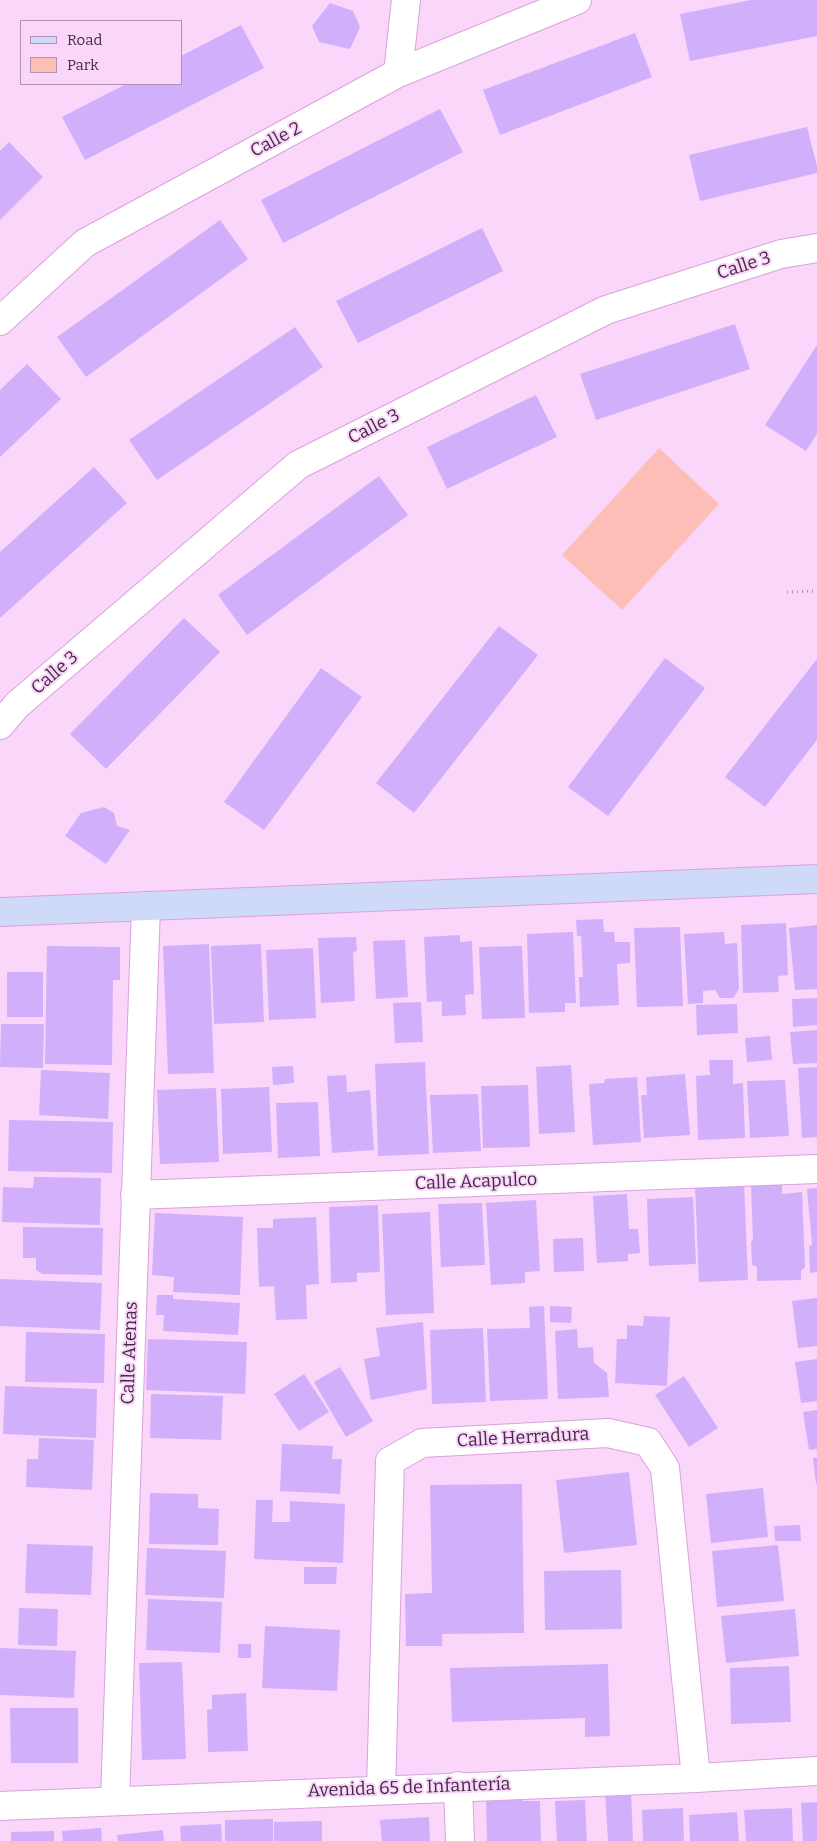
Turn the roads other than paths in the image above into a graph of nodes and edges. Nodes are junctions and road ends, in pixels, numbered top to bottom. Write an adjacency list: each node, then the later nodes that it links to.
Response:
1 (406, 0): 3 (street)
2 (577, 0): 3 (street, Calle 2)
3 (398, 73): 5 (street, Calle 2)
4 (817, 248): 6 (street, Calle 3)
5 (0, 320)
6 (0, 725)
7 (817, 879): 8 (street)
8 (146, 906): 9 (street); 11 (street, Calle Atenas)
9 (0, 912)
10 (817, 1168): 11 (street, Calle Acapulco)
11 (135, 1195): 16 (street, Calle Atenas)
12 (817, 1771): 13 (street, Avenida 65 de Infantería)
13 (696, 1778): 14 (street, Avenida 65 de Infantería); 15 (street, Calle Herradura)
14 (458, 1786): 15 (street, Avenida 65 de Infantería); 18 (street)
15 (382, 1790): 16 (street, Avenida 65 de Infantería)
16 (115, 1800): 17 (street, Avenida 65 de Infantería)
17 (0, 1806)
18 (460, 1841)

